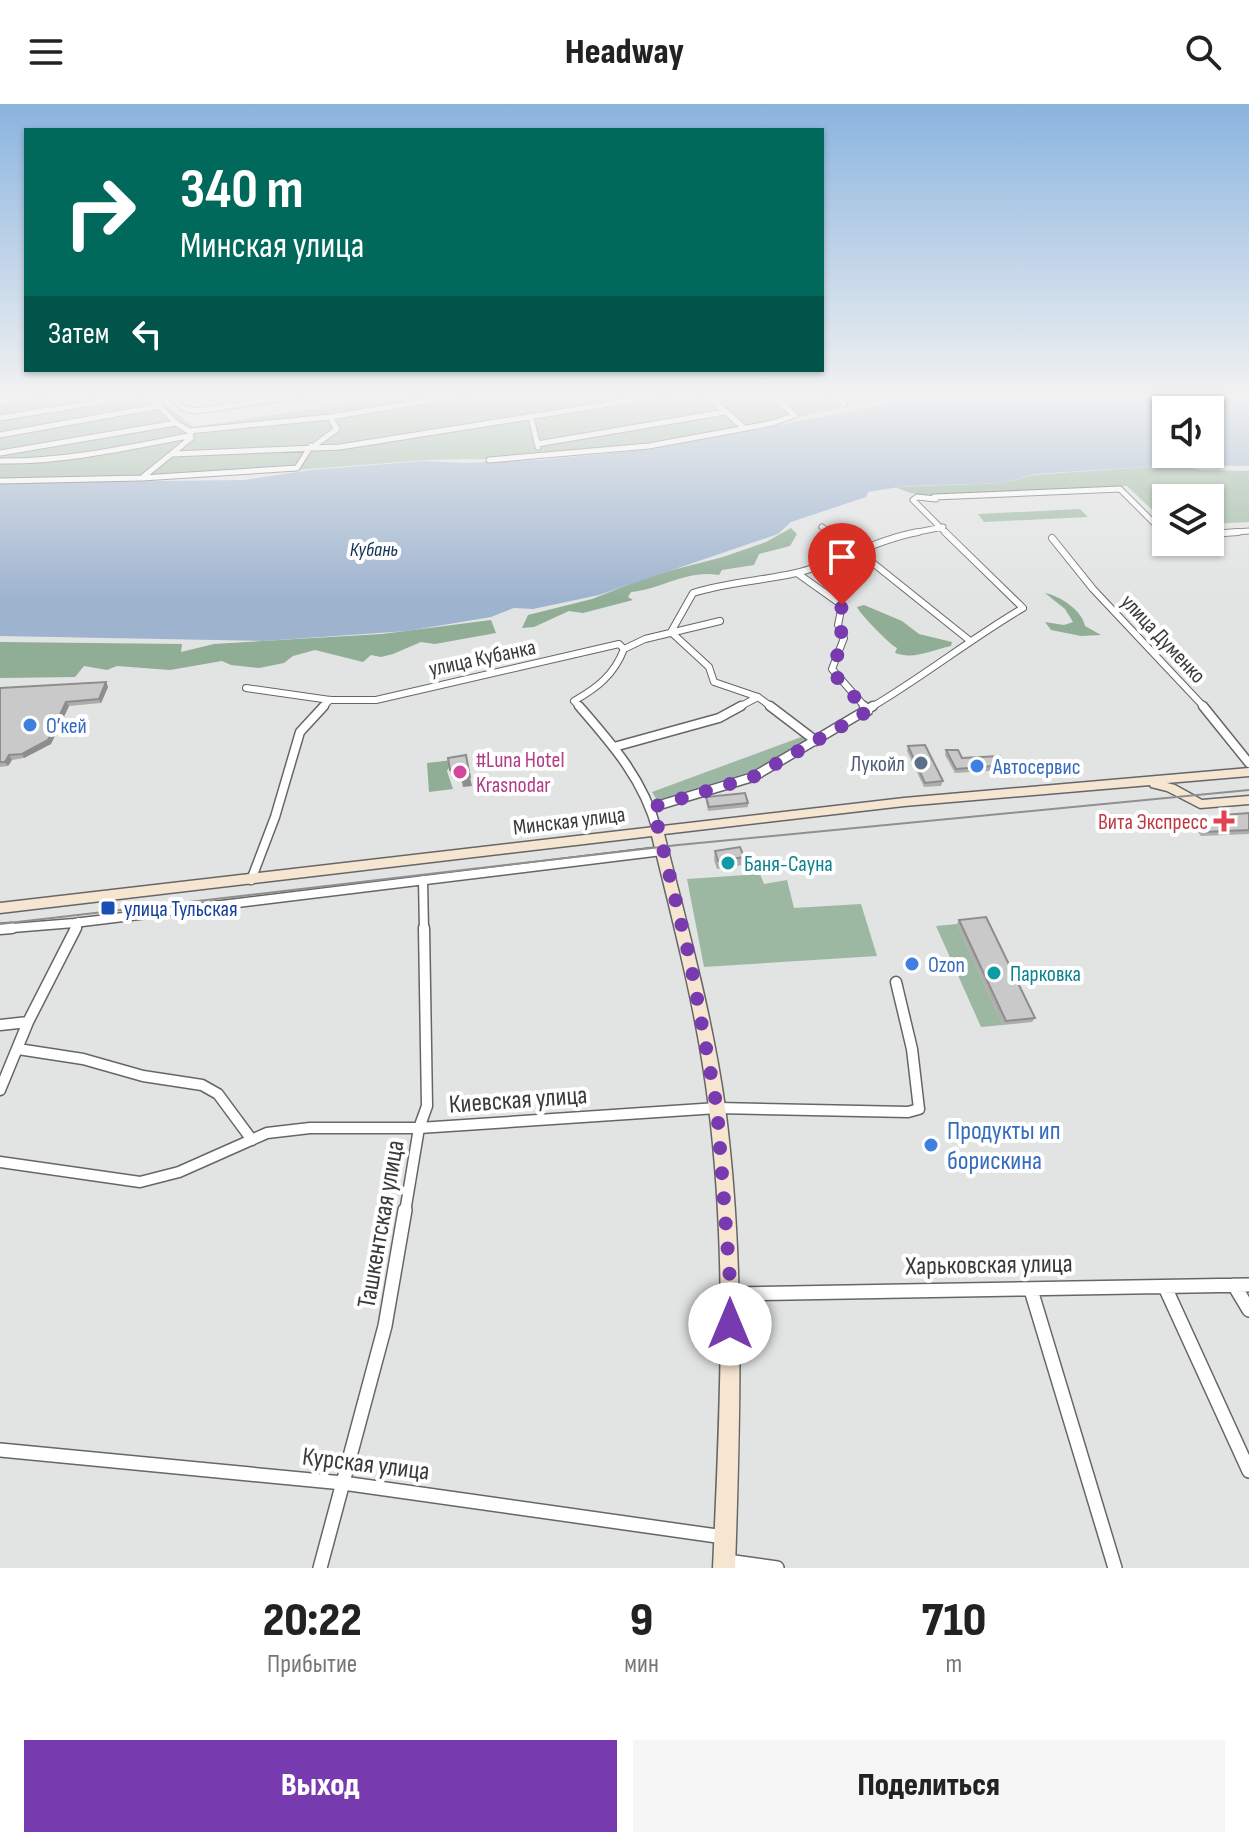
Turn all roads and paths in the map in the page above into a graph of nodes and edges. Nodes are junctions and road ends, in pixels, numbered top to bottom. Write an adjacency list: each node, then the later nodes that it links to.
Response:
1 (160, 463): 3 (street)
2 (300, 463): 3 (street)
3 (142, 478): 4 (street)
4 (0, 481)
5 (1152, 521): 7 (street)
6 (822, 527): 11 (street)
7 (943, 527): 11 (street); 15 (street, Минская улица)
8 (1249, 531): 9 (street)
9 (1224, 533)
10 (1052, 538): 23 (street, улица Думенко)
11 (858, 551): 12 (street); 15 (street)
12 (797, 573): 14 (street); 20 (street)
13 (720, 621): 14 (street, улица Кубанка)
14 (671, 632): 16 (street, улица Кубанка); 18 (street)
15 (969, 640): 20 (street, Минская улица)
16 (624, 649): 19 (street, улица Кубанка); 22 (street)
17 (246, 688): 19 (street, улица Кубанка)
18 (758, 697): 21 (street); 22 (street)
19 (330, 700): 32 (street)
20 (868, 711): 21 (street, Минская улица)
21 (816, 741): 29 (street, Минская улица)
22 (614, 747): 29 (street)
23 (1249, 763)
24 (1249, 772): 25 (main road)
25 (1203, 777): 26 (main road); 27 (main road)
26 (1131, 782): 27 (main road); 30 (main road, Минская улица)
27 (1179, 793): 28 (main road)
28 (1249, 800)
29 (653, 807): 30 (street)
30 (657, 830): 31 (main road); 32 (main road, Минская улица)
31 (662, 851): 33 (street, Минская улица); 42 (main road)
32 (251, 880): 34 (main road, Минская улица)
33 (423, 880): 35 (street, Минская улица); 43 (street, Ташкентская улица)
34 (0, 908)
35 (79, 922): 36 (street, Минская улица); 38 (street)
36 (0, 929)
37 (896, 982): 42 (street, Киевская улица)
38 (28, 1022): 39 (street); 40 (street)
39 (0, 1025)
40 (18, 1049): 41 (street); 44 (street)
41 (0, 1090)
42 (717, 1108): 43 (street, Киевская улица); 50 (main road)
43 (419, 1128): 44 (street, Киевская улица); 54 (street, Ташкентская улица)
44 (252, 1140): 45 (street, Киевская улица)
45 (0, 1162)
46 (1234, 1285): 47 (street, Харьковская улица); 48 (street, Харьковская улица); 51 (street)
47 (1249, 1285)
48 (1165, 1287): 49 (street, Харьковская улица); 53 (street)
49 (1031, 1290): 50 (street, Харьковская улица); 59 (street)
50 (731, 1294): 55 (main road)
51 (1249, 1310)
52 (0, 1450): 54 (street, Курская улица)
53 (1249, 1471)
54 (343, 1483): 55 (street, Курская улица); 57 (street, Ташкентская улица)
55 (725, 1537): 56 (main road)
56 (724, 1565): 58 (street)
57 (320, 1568)
58 (777, 1568)
59 (1115, 1568)

